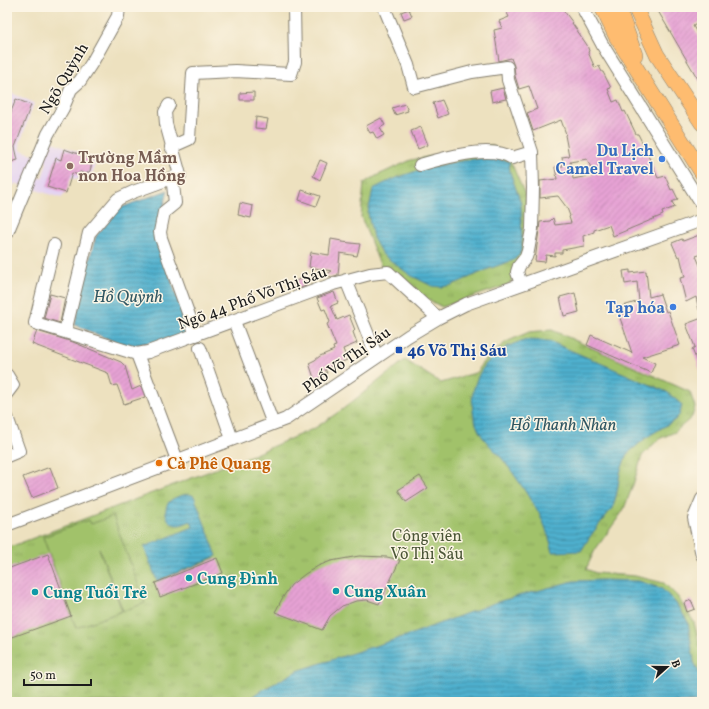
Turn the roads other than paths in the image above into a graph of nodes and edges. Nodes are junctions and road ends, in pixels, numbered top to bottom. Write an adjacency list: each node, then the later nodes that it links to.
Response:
1 (119, 7): 20 (street, Ngõ Quỳnh)
2 (294, 7): 13 (street)
3 (384, 7): 14 (street)
4 (582, 7): 18 (street)
5 (602, 7): 10 (main road)
6 (618, 7): 10 (main road)
7 (625, 7): 9 (main road)
8 (636, 7): 9 (main road)
9 (650, 41): 12 (main road)
10 (644, 80): 16 (main road)
11 (169, 106): 13 (street)
12 (701, 121)
13 (171, 147): 17 (street)
14 (532, 152): 15 (street); 23 (street)
15 (420, 165)
16 (702, 173)
17 (180, 176): 26 (street); 27 (street)
18 (702, 205)
19 (702, 220): 23 (street, Phố Võ Thị Sáu)
20 (7, 233)
21 (54, 245): 26 (street)
22 (346, 280): 24 (street); 25 (street, Ngõ 44 Phố Võ Thị Sáu); 30 (street, Ngõ 44 Phố Võ Thị Sáu)
23 (522, 284): 24 (street, Phố Võ Thị Sáu)
24 (438, 318): 30 (street, Phố Võ Thị Sáu)
25 (234, 321): 27 (street, Ngõ 44 Phố Võ Thị Sáu); 34 (street)
26 (65, 332): 29 (street)
27 (196, 335): 29 (street, Ngõ 44 Phố Võ Thị Sáu)
28 (200, 348): 35 (street)
29 (137, 354): 37 (street)
30 (377, 357): 34 (street, Phố Võ Thị Sáu)
31 (7, 375): 32 (street)
32 (7, 393)
33 (7, 417): 36 (street)
34 (273, 424): 35 (street, Phố Võ Thị Sáu)
35 (232, 439): 37 (street, Phố Võ Thị Sáu)
36 (7, 456)
37 (177, 460): 39 (street, Phố Võ Thị Sáu)
38 (702, 499): 40 (street)
39 (7, 525)
40 (702, 555)

